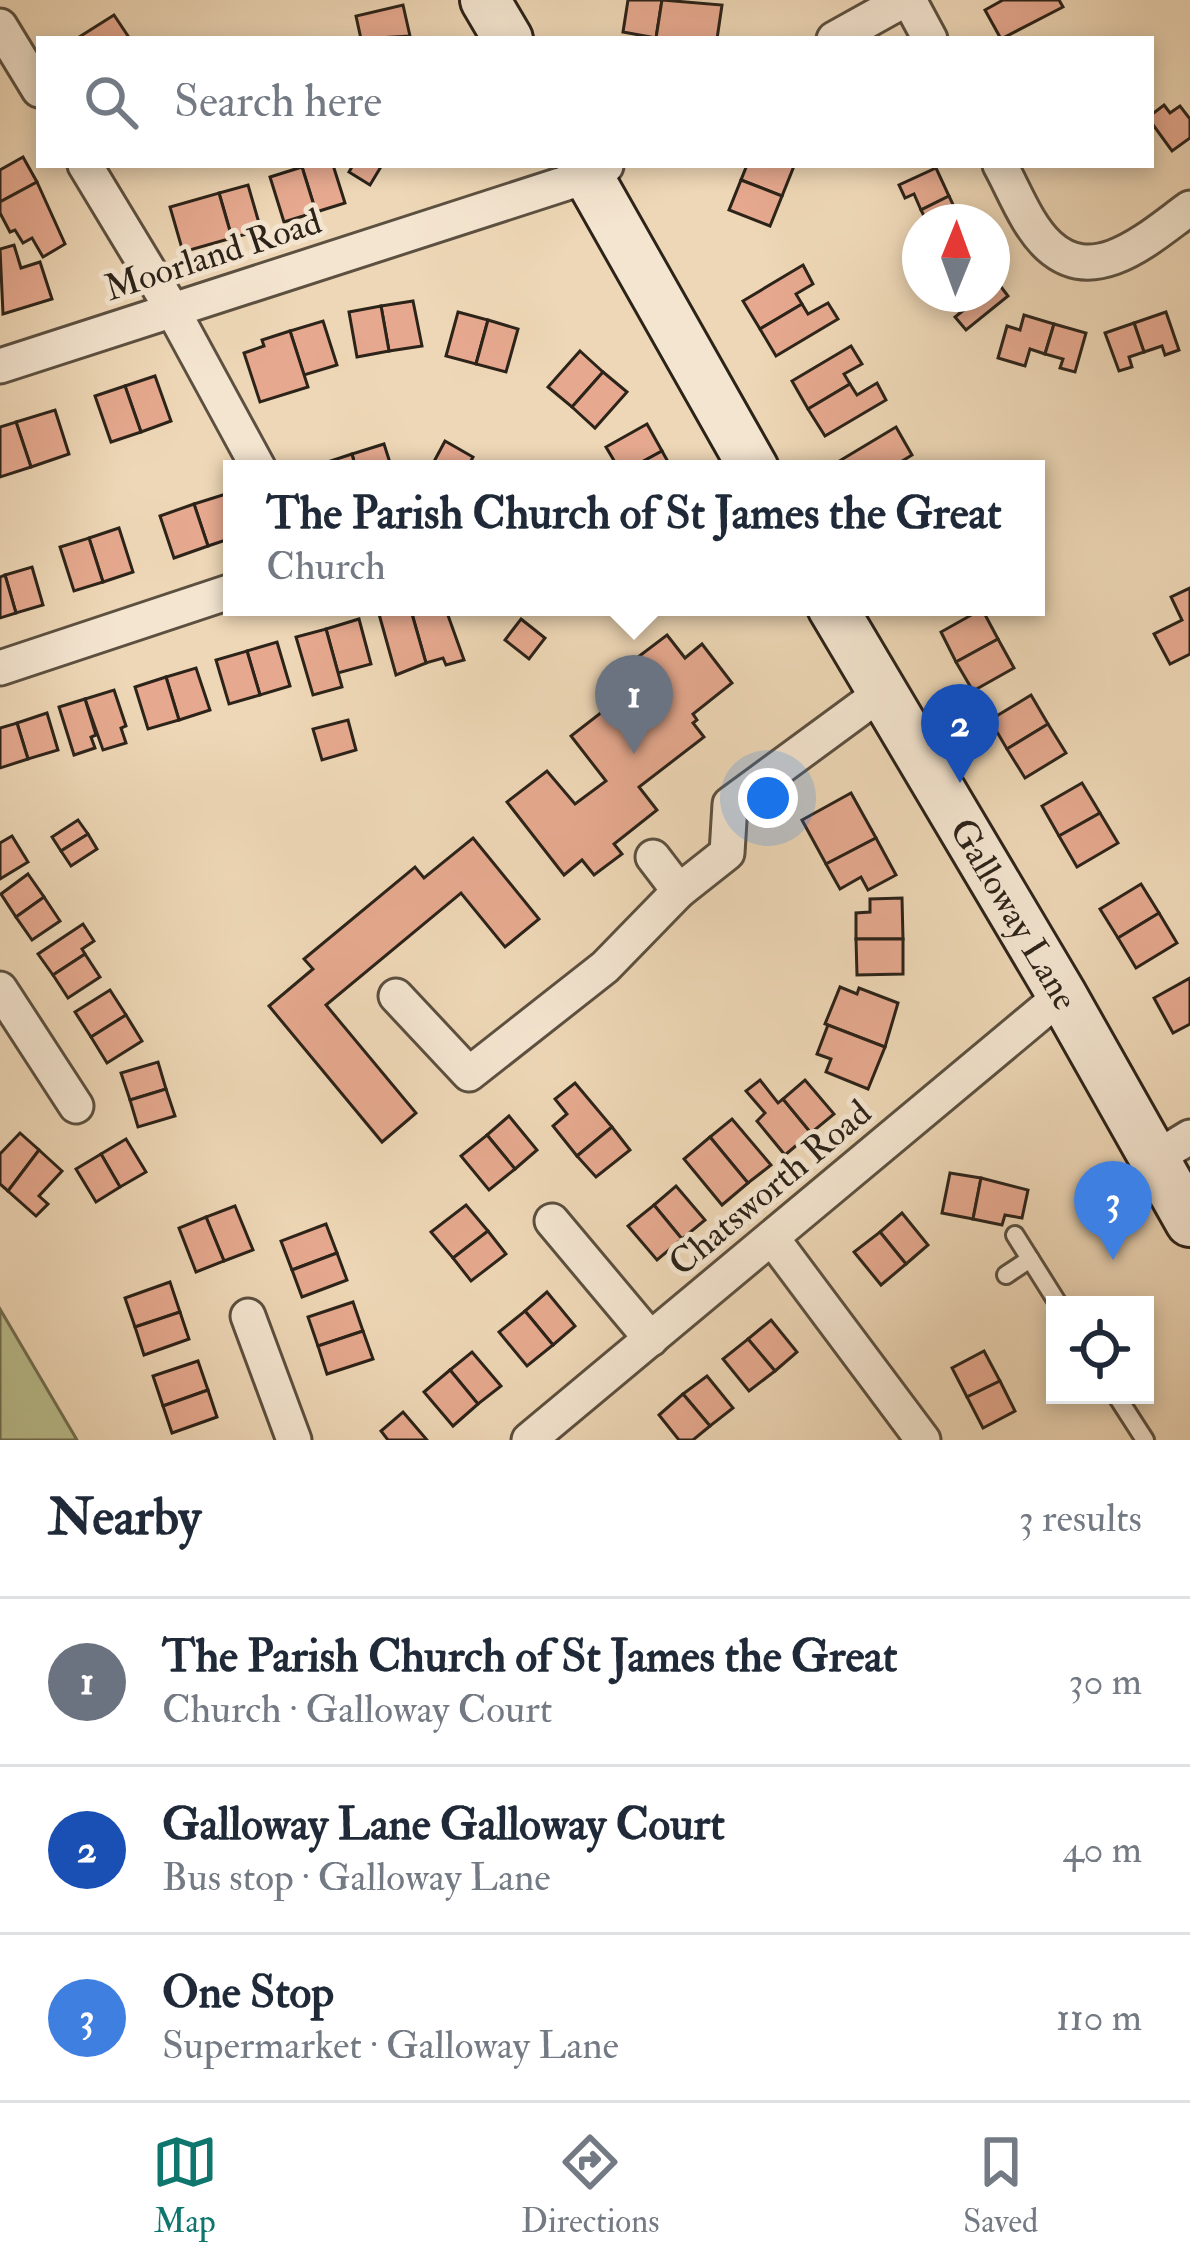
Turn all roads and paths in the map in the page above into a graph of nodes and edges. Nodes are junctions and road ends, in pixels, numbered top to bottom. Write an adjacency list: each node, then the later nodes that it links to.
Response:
1 (484, 0): 4 (main road)
2 (906, 0): 5 (street); 6 (street)
3 (0, 26): 7 (street)
4 (506, 36)
5 (840, 36)
6 (928, 36)
7 (36, 85)
8 (87, 168): 12 (street)
9 (1002, 168): 11 (street)
10 (592, 169): 12 (street, Moorland Road); 15 (main road)
11 (1190, 208)
12 (172, 309): 13 (street, Moorland Road); 14 (street)
13 (0, 366)
14 (254, 460)
15 (749, 460)
16 (223, 594): 18 (street)
17 (837, 616): 19 (main road, Galloway Lane)
18 (0, 668)
19 (880, 693): 21 (street); 23 (main road, Galloway Lane)
20 (653, 857): 21 (street)
21 (679, 892): 24 (street)
22 (0, 989): 25 (street)
23 (1062, 995): 26 (main road, Galloway Lane); 30 (street, Chatsworth Road)
24 (396, 996)
25 (76, 1106)
26 (1172, 1148): 28 (main road, Galloway Lane)
27 (552, 1221): 35 (street)
28 (1190, 1222)
29 (1015, 1235): 31 (lane)
30 (772, 1238): 35 (street, Chatsworth Road); 39 (street)
31 (1030, 1259): 32 (lane); 33 (lane)
32 (1006, 1276)
33 (1053, 1296)
34 (248, 1316): 37 (street)
35 (651, 1339): 38 (street, Chatsworth Road)
36 (1122, 1404): 40 (lane)
37 (294, 1440)
38 (529, 1440)
39 (923, 1440)
40 (1145, 1440)

